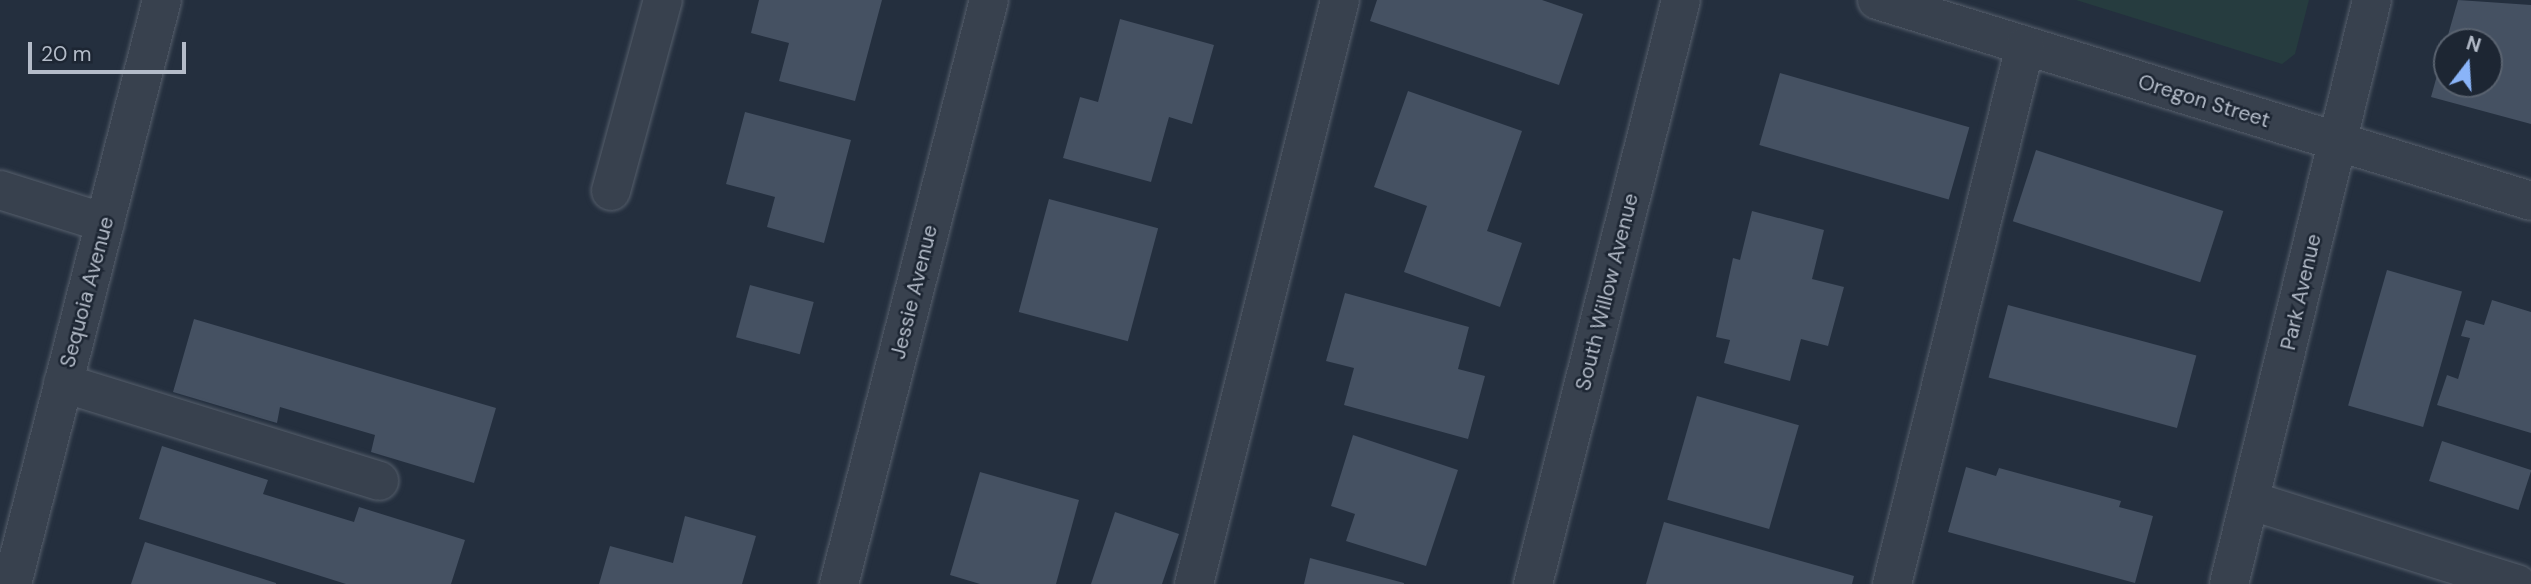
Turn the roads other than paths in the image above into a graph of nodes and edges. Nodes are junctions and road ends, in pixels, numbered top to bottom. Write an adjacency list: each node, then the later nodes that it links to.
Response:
1 (162, 0): 13 (street, Sequoia Avenue)
2 (663, 0): 11 (street)
3 (989, 0): 19 (street, Jessie Avenue)
4 (1340, 0): 20 (street)
5 (1681, 0): 21 (street, South Willow Avenue)
6 (1877, 0): 8 (street, Oregon Street)
7 (2372, 0): 9 (street, Park Avenue)
8 (2025, 46): 9 (street, Oregon Street); 22 (street)
9 (2336, 141): 12 (street, Oregon Street); 16 (street, Park Avenue)
10 (0, 190): 13 (street)
11 (611, 191)
12 (2531, 201)
13 (105, 223): 14 (street, Sequoia Avenue)
14 (63, 383): 15 (street); 17 (street, Sequoia Avenue)
15 (379, 481)
16 (2252, 501): 23 (street, Park Avenue); 24 (street)
17 (12, 525): 18 (street, Sequoia Avenue)
18 (12, 584)
19 (839, 584)
20 (1194, 584)
21 (1534, 584)
22 (1892, 584)
23 (2229, 584)
24 (2517, 584)

